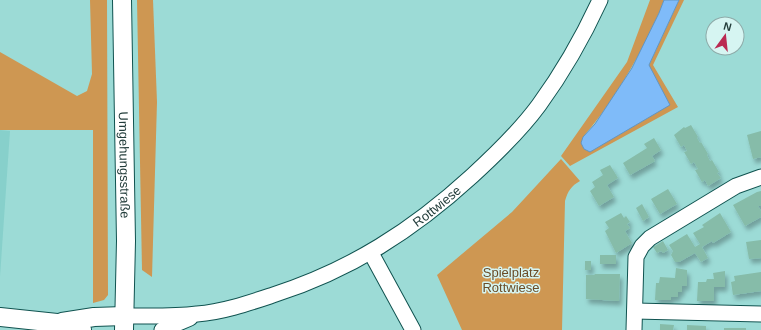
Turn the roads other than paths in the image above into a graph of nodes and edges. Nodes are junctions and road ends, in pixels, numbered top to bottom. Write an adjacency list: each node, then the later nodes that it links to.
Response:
1 (122, 0): 10 (main road, Umgehungsstraße)
2 (600, 0): 4 (street, Rottwiese)
3 (761, 177): 5 (street)
4 (371, 253): 6 (street, Rottwiese); 13 (street)
5 (635, 311): 7 (street); 14 (street)
6 (198, 314): 10 (street, Rottwiese); 12 (street, Rottwiese)
7 (761, 314)
8 (0, 317): 9 (main road)
9 (57, 323): 10 (main road); 11 (main road)
10 (124, 323)
11 (82, 330)
12 (162, 330)
13 (413, 330)
14 (634, 330)

